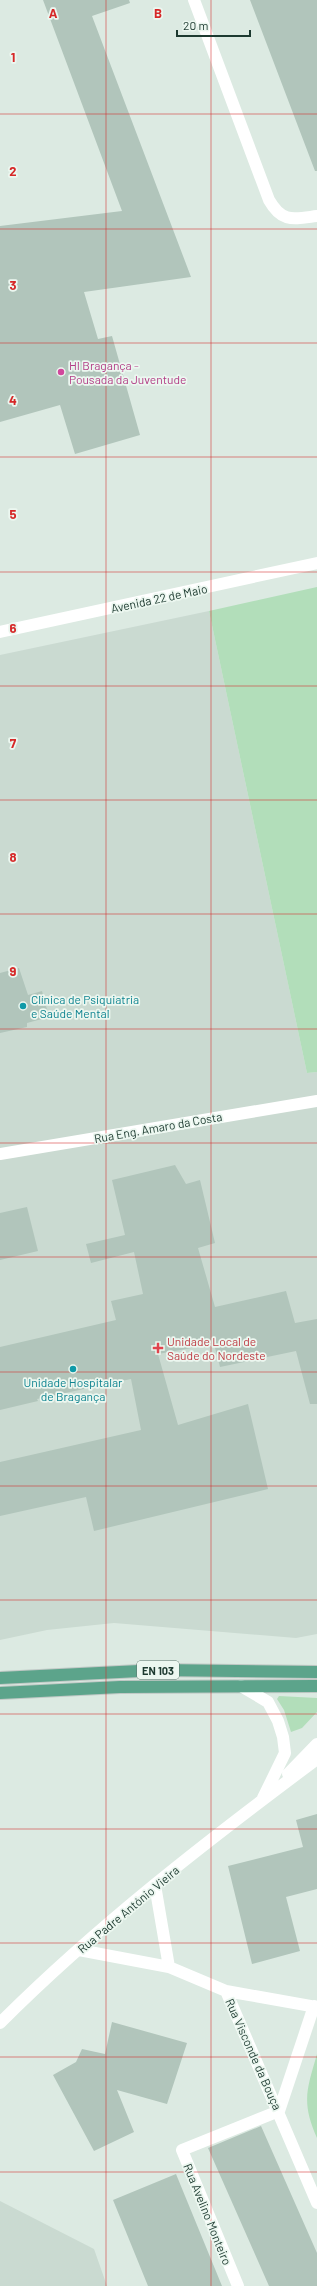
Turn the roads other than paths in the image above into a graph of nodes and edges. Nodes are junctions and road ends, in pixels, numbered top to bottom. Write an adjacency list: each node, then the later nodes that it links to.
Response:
1 (194, 0): 2 (street)
2 (317, 216)
3 (317, 563): 4 (street, Avenida 22 de Maio)
4 (0, 632)
5 (317, 1101): 6 (street, Rua Eng. Amaro da Costa)
6 (0, 1154)
7 (317, 1672): 8 (main road, EN 103)
8 (0, 1678)
9 (241, 1686): 10 (main road, EN 103); 11 (main road, EN 103); 14 (street)
10 (317, 1686)
11 (0, 1693)
12 (317, 1744): 14 (street)
13 (317, 1759): 14 (street)
14 (262, 1801): 15 (street, Rua Padre António Vieira)
15 (155, 1885): 16 (street, Rua Padre António Vieira); 17 (street)
16 (79, 1950): 17 (street); 20 (street, Rua Padre António Vieira)
17 (169, 1967): 18 (street)
18 (226, 1991): 19 (street, Rua Visconde da Bouça); 21 (street, Rua Visconde da Bouça)
19 (315, 2007): 21 (street)
20 (0, 2023)
21 (279, 2111): 22 (street, Rua Visconde da Bouça); 23 (street, Rua Avelino Monteiro)
22 (317, 2203)
23 (238, 2286)

